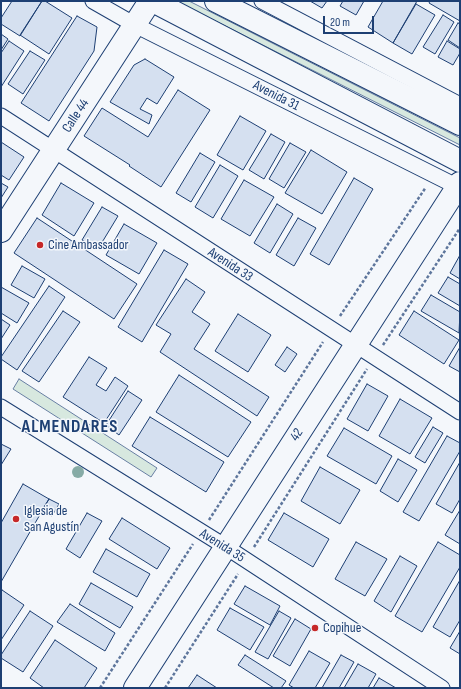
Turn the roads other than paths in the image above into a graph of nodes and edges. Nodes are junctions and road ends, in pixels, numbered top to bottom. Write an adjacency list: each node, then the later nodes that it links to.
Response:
1 (93, 1): 5 (street, Avenida 31)
2 (152, 1): 5 (main road, Calle 44); 10 (main road, Avenida 31)
3 (216, 1): 8 (main road)
4 (262, 1): 6 (street)
5 (135, 25): 9 (main road, Calle 44); 11 (street, Avenida 31)
6 (460, 105)
7 (1, 116): 9 (street, Avenida 33)
8 (460, 124)
9 (53, 150): 12 (main road, Calle 44); 13 (street, Avenida 33)
10 (460, 161)
11 (459, 186): 13 (main road, 42)
12 (1, 230)
13 (355, 345): 15 (street, Avenida 33); 16 (main road, 42)
14 (1, 407): 16 (street, Avenida 35)
15 (460, 412)
16 (226, 548): 17 (main road, 42); 18 (street, Avenida 35)
17 (135, 688)
18 (442, 688)

